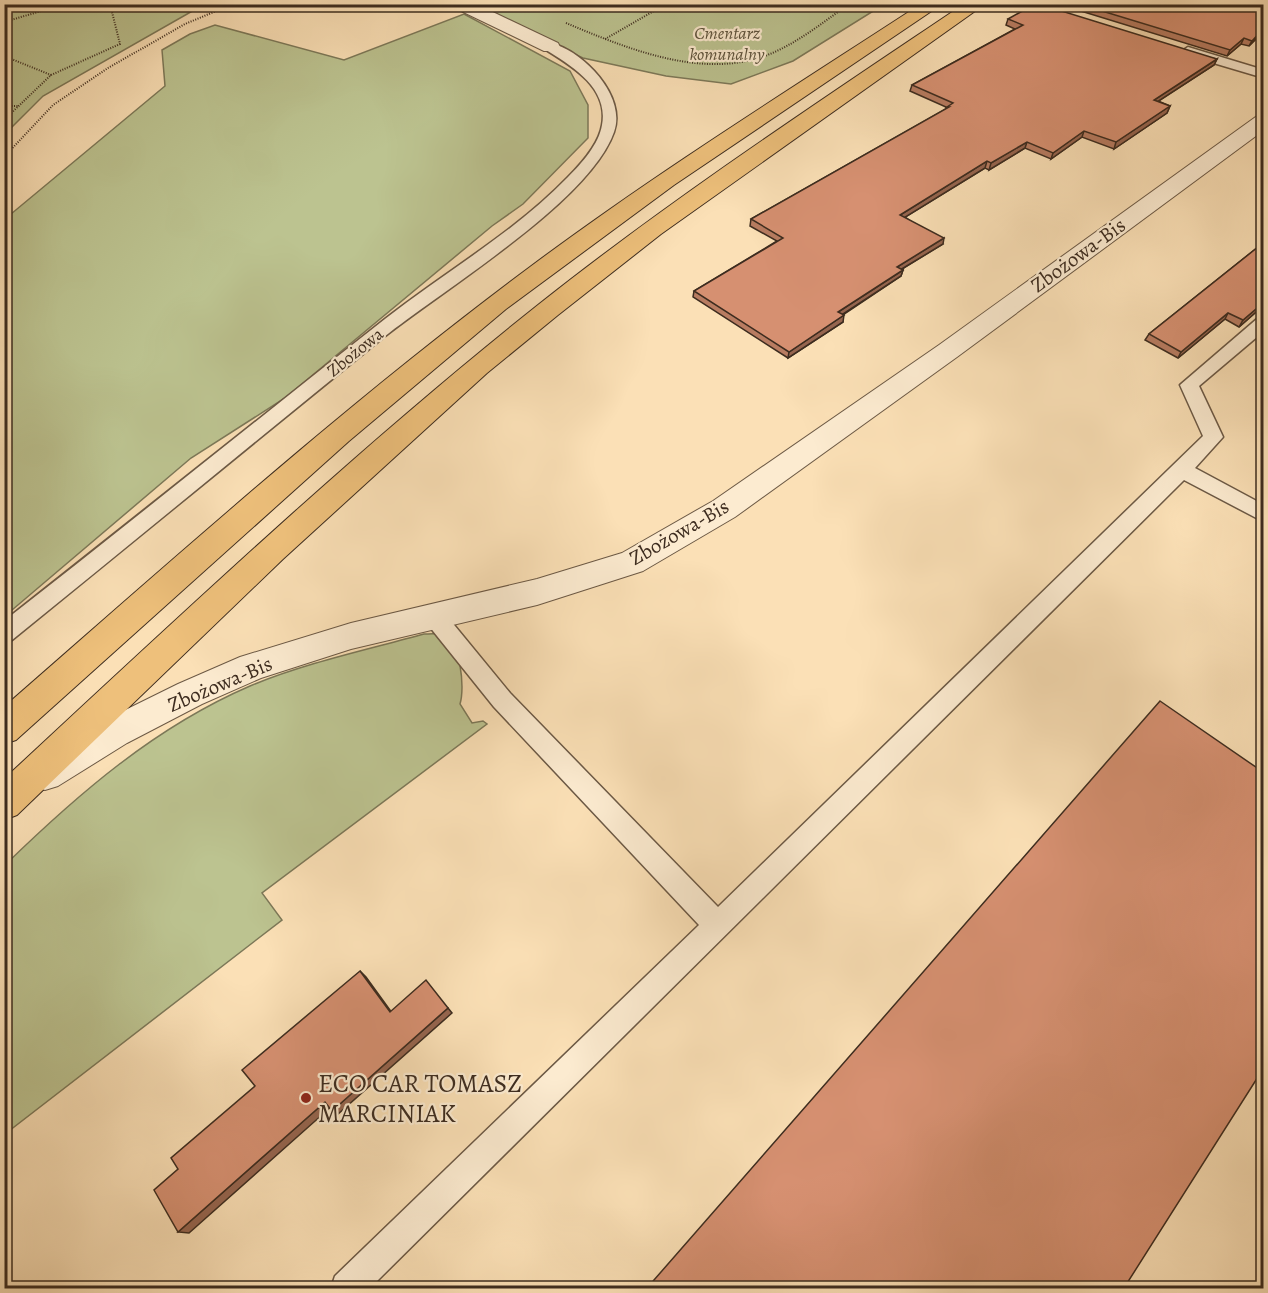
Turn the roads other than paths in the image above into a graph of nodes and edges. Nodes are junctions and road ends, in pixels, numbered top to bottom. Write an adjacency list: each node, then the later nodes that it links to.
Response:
1 (461, 4): 5 (street)
2 (934, 4): 13 (main road)
3 (977, 4): 14 (main road)
4 (1174, 46): 6 (lane)
5 (551, 47): 12 (lane, Zbożowa)
6 (1263, 74)
7 (1263, 120): 11 (street, Zbożowa-Bis)
8 (1263, 322): 9 (lane)
9 (1182, 470): 10 (lane); 15 (lane)
10 (1263, 515)
11 (433, 615): 14 (street, Zbożowa-Bis); 15 (lane)
12 (4, 634)
13 (4, 729)
14 (11, 796)
15 (717, 925): 16 (lane)
16 (347, 1288)

